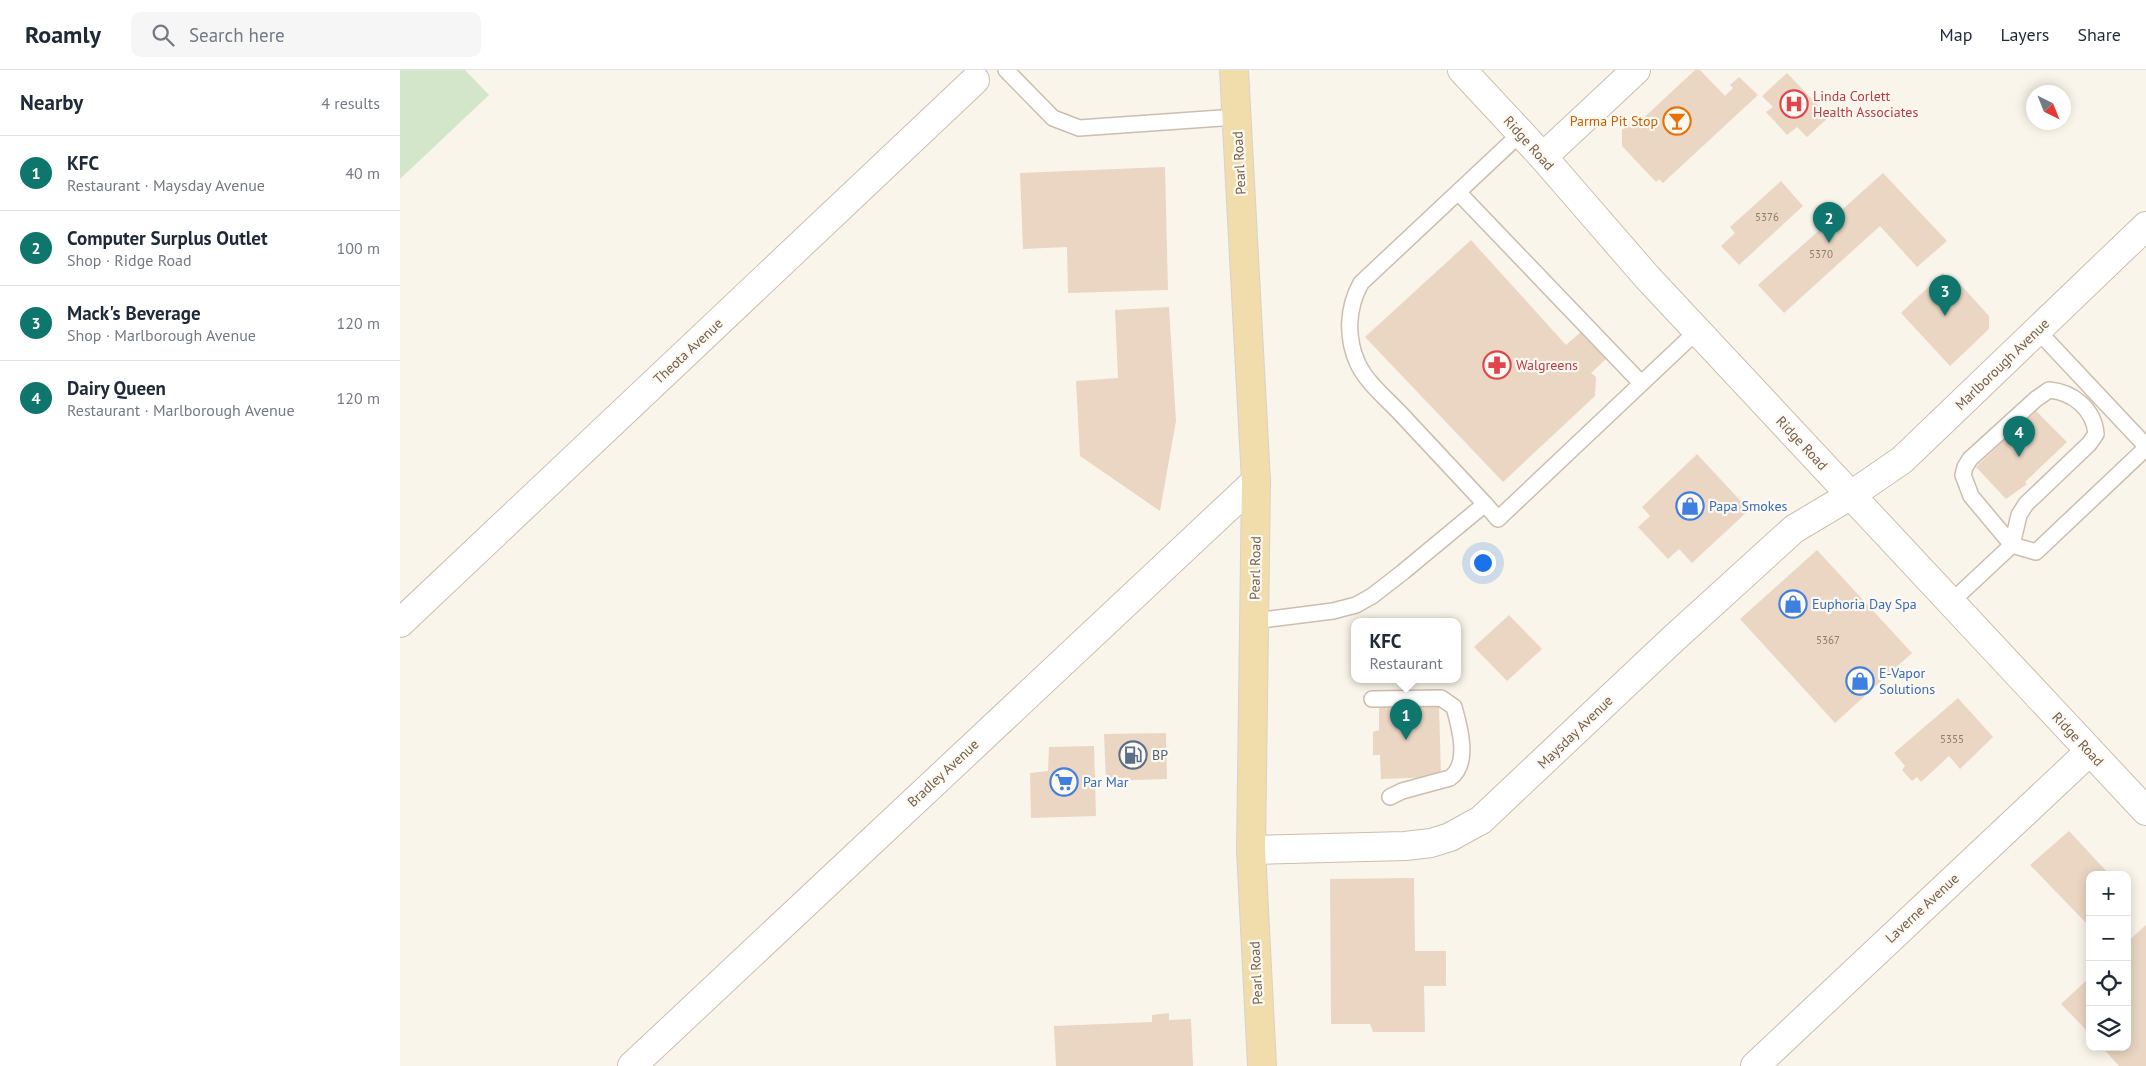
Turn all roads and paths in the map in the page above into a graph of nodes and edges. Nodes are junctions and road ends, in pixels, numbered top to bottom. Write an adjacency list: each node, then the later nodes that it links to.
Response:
1 (1006, 70): 6 (lane)
2 (1234, 70): 6 (main road, Pearl Road)
3 (1462, 70): 7 (street, Ridge Road)
4 (1636, 70): 8 (street)
5 (975, 80): 21 (street, Theota Avenue)
6 (1236, 117): 15 (main road, Pearl Road)
7 (1521, 133): 8 (street, Ridge Road); 9 (lane)
8 (1542, 157): 12 (street, Ridge Road)
9 (1458, 192): 13 (lane); 17 (lane)
10 (2146, 226): 11 (street, Marlborough Avenue)
11 (2037, 330): 14 (lane); 16 (street, Marlborough Avenue)
12 (1697, 331): 13 (lane); 16 (street, Ridge Road)
13 (1641, 383): 17 (lane)
14 (2146, 447): 18 (lane)
15 (1256, 481): 20 (main road, Pearl Road); 27 (street, Bradley Avenue)
16 (1851, 495): 19 (street, Ridge Road); 26 (street, Maysday Avenue)
17 (1484, 504): 20 (lane)
18 (2012, 545): 18 (lane); 19 (lane)
19 (1950, 603): 23 (street, Ridge Road)
20 (1254, 621): 26 (main road, Pearl Road)
21 (400, 623)
22 (1372, 699): 24 (lane)
23 (2090, 751): 25 (street, Ridge Road); 29 (street, Laverne Avenue)
24 (1390, 797)
25 (2146, 811)
26 (1251, 850): 28 (main road, Pearl Road)
27 (632, 1066)
28 (1262, 1066)
29 (1755, 1066)

